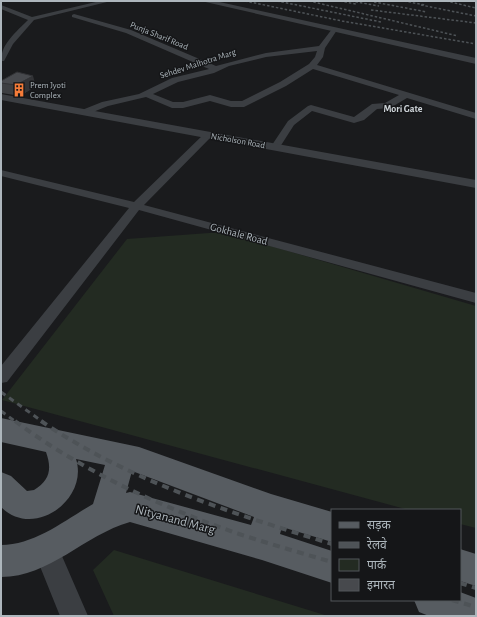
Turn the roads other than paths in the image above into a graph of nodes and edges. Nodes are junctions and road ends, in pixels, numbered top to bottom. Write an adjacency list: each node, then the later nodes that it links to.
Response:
1 (108, 1): 5 (street)
2 (205, 1): 8 (street)
3 (1, 7): 7 (street)
4 (93, 10): 6 (street)
5 (46, 15): 6 (street); 7 (street)
6 (74, 16): 14 (street, Punja Sharif Road)
7 (32, 19): 10 (street)
8 (334, 30): 9 (street); 12 (street)
9 (321, 48): 13 (street); 14 (street, Sehdev Malhotra Marg)
10 (4, 49): 11 (street)
11 (1, 59)
12 (476, 61)
13 (312, 66): 15 (street); 16 (street)
14 (216, 68): 15 (street, Sehdev Malhotra Marg)
15 (146, 94): 18 (street, Sehdev Malhotra Marg)
16 (406, 95): 19 (street); 21 (street)
17 (1, 97): 18 (street, Nicholson Road)
18 (85, 112): 20 (street, Nicholson Road)
19 (476, 116)
20 (204, 140): 21 (street, Nicholson Road); 24 (street)
21 (276, 148): 23 (street, Nicholson Road)
22 (1, 173): 24 (street, Gokhale Road)
23 (476, 184)
24 (136, 206): 25 (street, Gokhale Road); 26 (street)
25 (476, 298)
26 (1, 377)
27 (1, 430): 28 (main road)
28 (56, 443): 29 (main road); 30 (main road)
29 (122, 456): 31 (main road); 32 (main road)
30 (1, 486)
31 (271, 509): 33 (main road); 34 (main road)
32 (105, 514): 34 (main road, Nityanand Marg); 35 (main road, Nityanand Marg)
33 (331, 527)
34 (262, 544): 38 (main road, Nityanand Marg)
35 (46, 549): 36 (main road, Nityanand Marg); 42 (street)
36 (1, 561)
37 (461, 565): 39 (main road)
38 (331, 567)
39 (476, 570)
40 (435, 601): 41 (main road)
41 (476, 615)
42 (74, 616)

